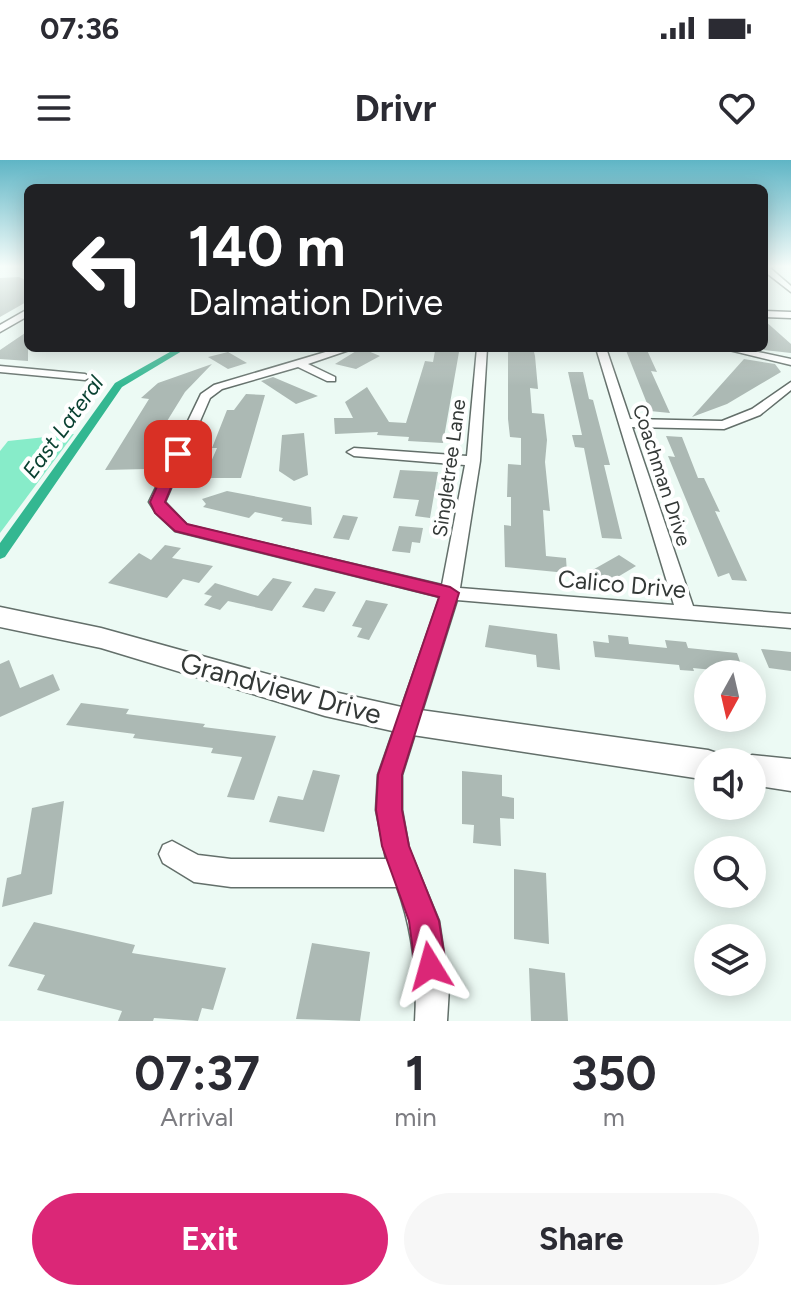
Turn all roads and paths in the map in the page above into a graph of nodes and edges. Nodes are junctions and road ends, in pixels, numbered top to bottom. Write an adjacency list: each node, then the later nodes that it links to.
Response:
1 (24, 314): 5 (street)
2 (768, 314): 3 (street)
3 (791, 315)
4 (24, 326): 5 (street)
5 (3, 327)
6 (338, 352): 11 (street)
7 (482, 352): 18 (street, Singletree Lane)
8 (602, 352): 16 (street, Coachman Drive)
9 (745, 352): 10 (street)
10 (791, 362)
11 (300, 364): 14 (street); 19 (street, Calico Drive)
12 (0, 369): 13 (street)
13 (85, 377)
14 (331, 379)
15 (791, 385): 16 (street)
16 (626, 423): 20 (street, Coachman Drive)
17 (354, 452): 18 (street)
18 (473, 461): 19 (street, Singletree Lane)
19 (450, 593): 20 (street, Calico Drive); 23 (street, Singletree Lane)
20 (686, 614): 22 (street, Calico Drive)
21 (0, 617): 23 (street, Grandview Drive)
22 (791, 621)
23 (406, 721): 24 (street, Grandview Drive); 28 (street, Singletree Lane)
24 (694, 763)
25 (766, 772): 26 (street)
26 (791, 775)
27 (172, 854): 28 (street)
28 (406, 873): 29 (street, Singletree Lane)
29 (431, 1021)

